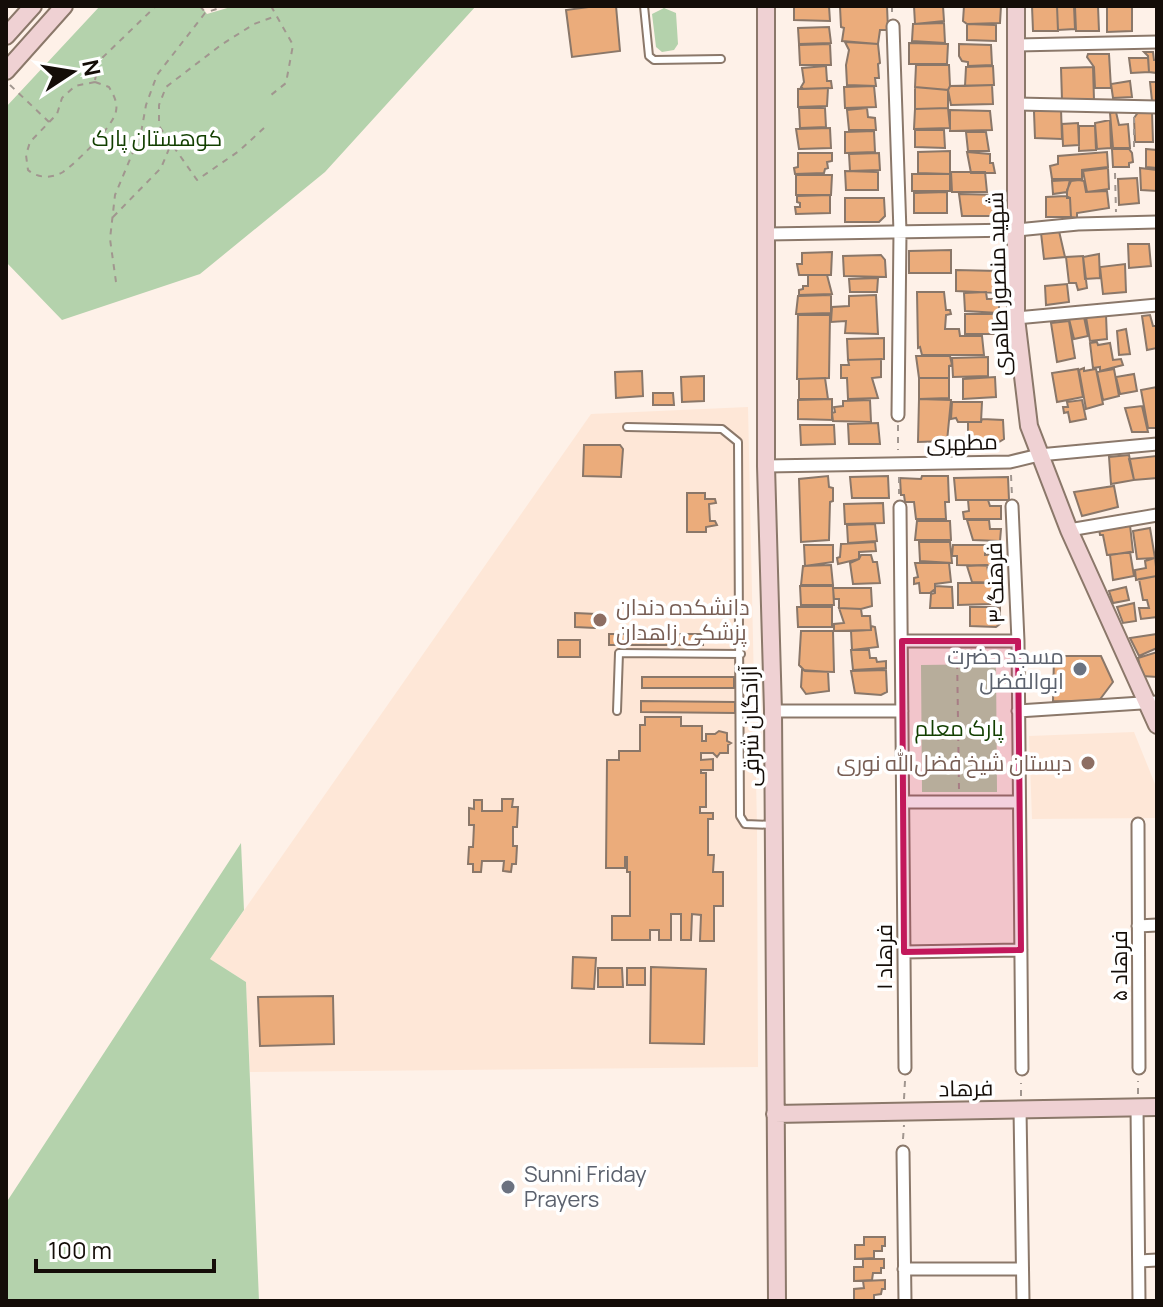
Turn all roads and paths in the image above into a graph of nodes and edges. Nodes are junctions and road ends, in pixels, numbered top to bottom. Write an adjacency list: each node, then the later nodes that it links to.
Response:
1 (33, 6): 13 (main road)
2 (64, 6): 17 (main road)
3 (156, 6): 19 (path)
4 (200, 6): 10 (path)
5 (225, 6): 10 (path)
6 (271, 6): 11 (path)
7 (644, 6): 16 (lane)
8 (766, 6): 34 (main road, آزادگان شرقی)
9 (1016, 6): 15 (main road, شهید منصور طاهری)
10 (205, 13): 29 (path)
11 (276, 16): 20 (path); 26 (path)
12 (893, 26): 33 (street)
13 (6, 36)
14 (1157, 42): 15 (street)
15 (1017, 45): 21 (main road, شهید منصور طاهری)
16 (721, 59)
17 (6, 71)
18 (6, 82): 24 (path)
19 (95, 82): 24 (path); 24 (path)
20 (271, 95)
21 (1017, 104): 22 (street); 32 (main road, شهید منصور طاهری)
22 (1134, 107): 23 (street); 27 (path)
23 (1157, 107)
24 (50, 122)
25 (264, 128): 26 (path)
26 (172, 142): 29 (path)
27 (1134, 147)
28 (1115, 173): 31 (path)
29 (112, 218): 35 (path)
30 (1157, 222): 31 (street)
31 (1116, 223): 32 (street)
32 (1017, 230): 33 (street); 37 (main road, شهید منصور طاهری)
33 (900, 232): 34 (street); 38 (street)
34 (767, 234): 43 (main road, آزادگان شرقی)
35 (116, 282)
36 (1157, 305): 37 (street)
37 (1016, 318): 41 (main road, شهید منصور طاهری)
38 (898, 415)
39 (627, 427): 51 (lane)
40 (1157, 444): 41 (street, مطهری)
41 (1039, 455): 42 (street, مطهری); 47 (main road, شهید منصور طاهری)
42 (1010, 462): 43 (street, مطهری); 44 (path)
43 (766, 466): 54 (main road, آزادگان شرقی)
44 (1012, 506): 50 (street, فرهنگ ۳)
45 (900, 507): 48 (street, فرهاد ۱)
46 (1157, 515): 47 (street)
47 (1069, 530): 52 (main road, شهید منصور طاهری)
48 (902, 641): 49 (street); 55 (street, فرهاد ۱)
49 (956, 641): 50 (street); 59 (path)
50 (1018, 641): 56 (street, فرهنگ ۳)
51 (741, 654): 53 (lane); 65 (lane)
52 (1152, 703): 56 (street); 57 (main road, شهید منصور طاهری)
53 (617, 711)
54 (773, 711): 55 (street); 65 (main road, آزادگان شرقی)
55 (902, 711): 58 (street, فرهاد ۱)
56 (1018, 711): 60 (street, فرهنگ ۳)
57 (1157, 725)
58 (902, 728): 59 (path); 61 (street, فرهاد ۱)
59 (958, 729): 60 (path); 62 (path)
60 (1018, 729): 63 (street, فرهنگ ۳)
61 (903, 802): 62 (street); 69 (street, فرهاد ۱)
62 (959, 802): 63 (street)
63 (1019, 802): 68 (street, فرهنگ ۳)
64 (1138, 824): 67 (street, فرهاد ۵)
65 (774, 825): 77 (main road, آزادگان شرقی)
66 (1157, 925): 67 (street)
67 (1138, 926): 71 (street, فرهاد ۵)
68 (1021, 950): 69 (street); 72 (street, فرهنگ ۳)
69 (904, 952): 70 (street, فرهاد ۱)
70 (905, 1068): 76 (path)
71 (1139, 1068): 73 (path)
72 (1022, 1069): 75 (path)
73 (1137, 1107): 74 (main road, فرهاد); 75 (main road, فرهاد); 80 (street)
74 (1157, 1107)
75 (1020, 1109): 76 (main road, فرهاد); 82 (street)
76 (904, 1111): 77 (main road, فرهاد); 78 (path)
77 (775, 1114): 83 (main road, آزادگان شرقی)
78 (903, 1152): 81 (street)
79 (1157, 1260): 80 (street)
80 (1139, 1261): 86 (street)
81 (904, 1269): 82 (street); 84 (street)
82 (1022, 1269): 85 (street)
83 (777, 1301)
84 (905, 1301)
85 (1023, 1301)
86 (1139, 1301)

